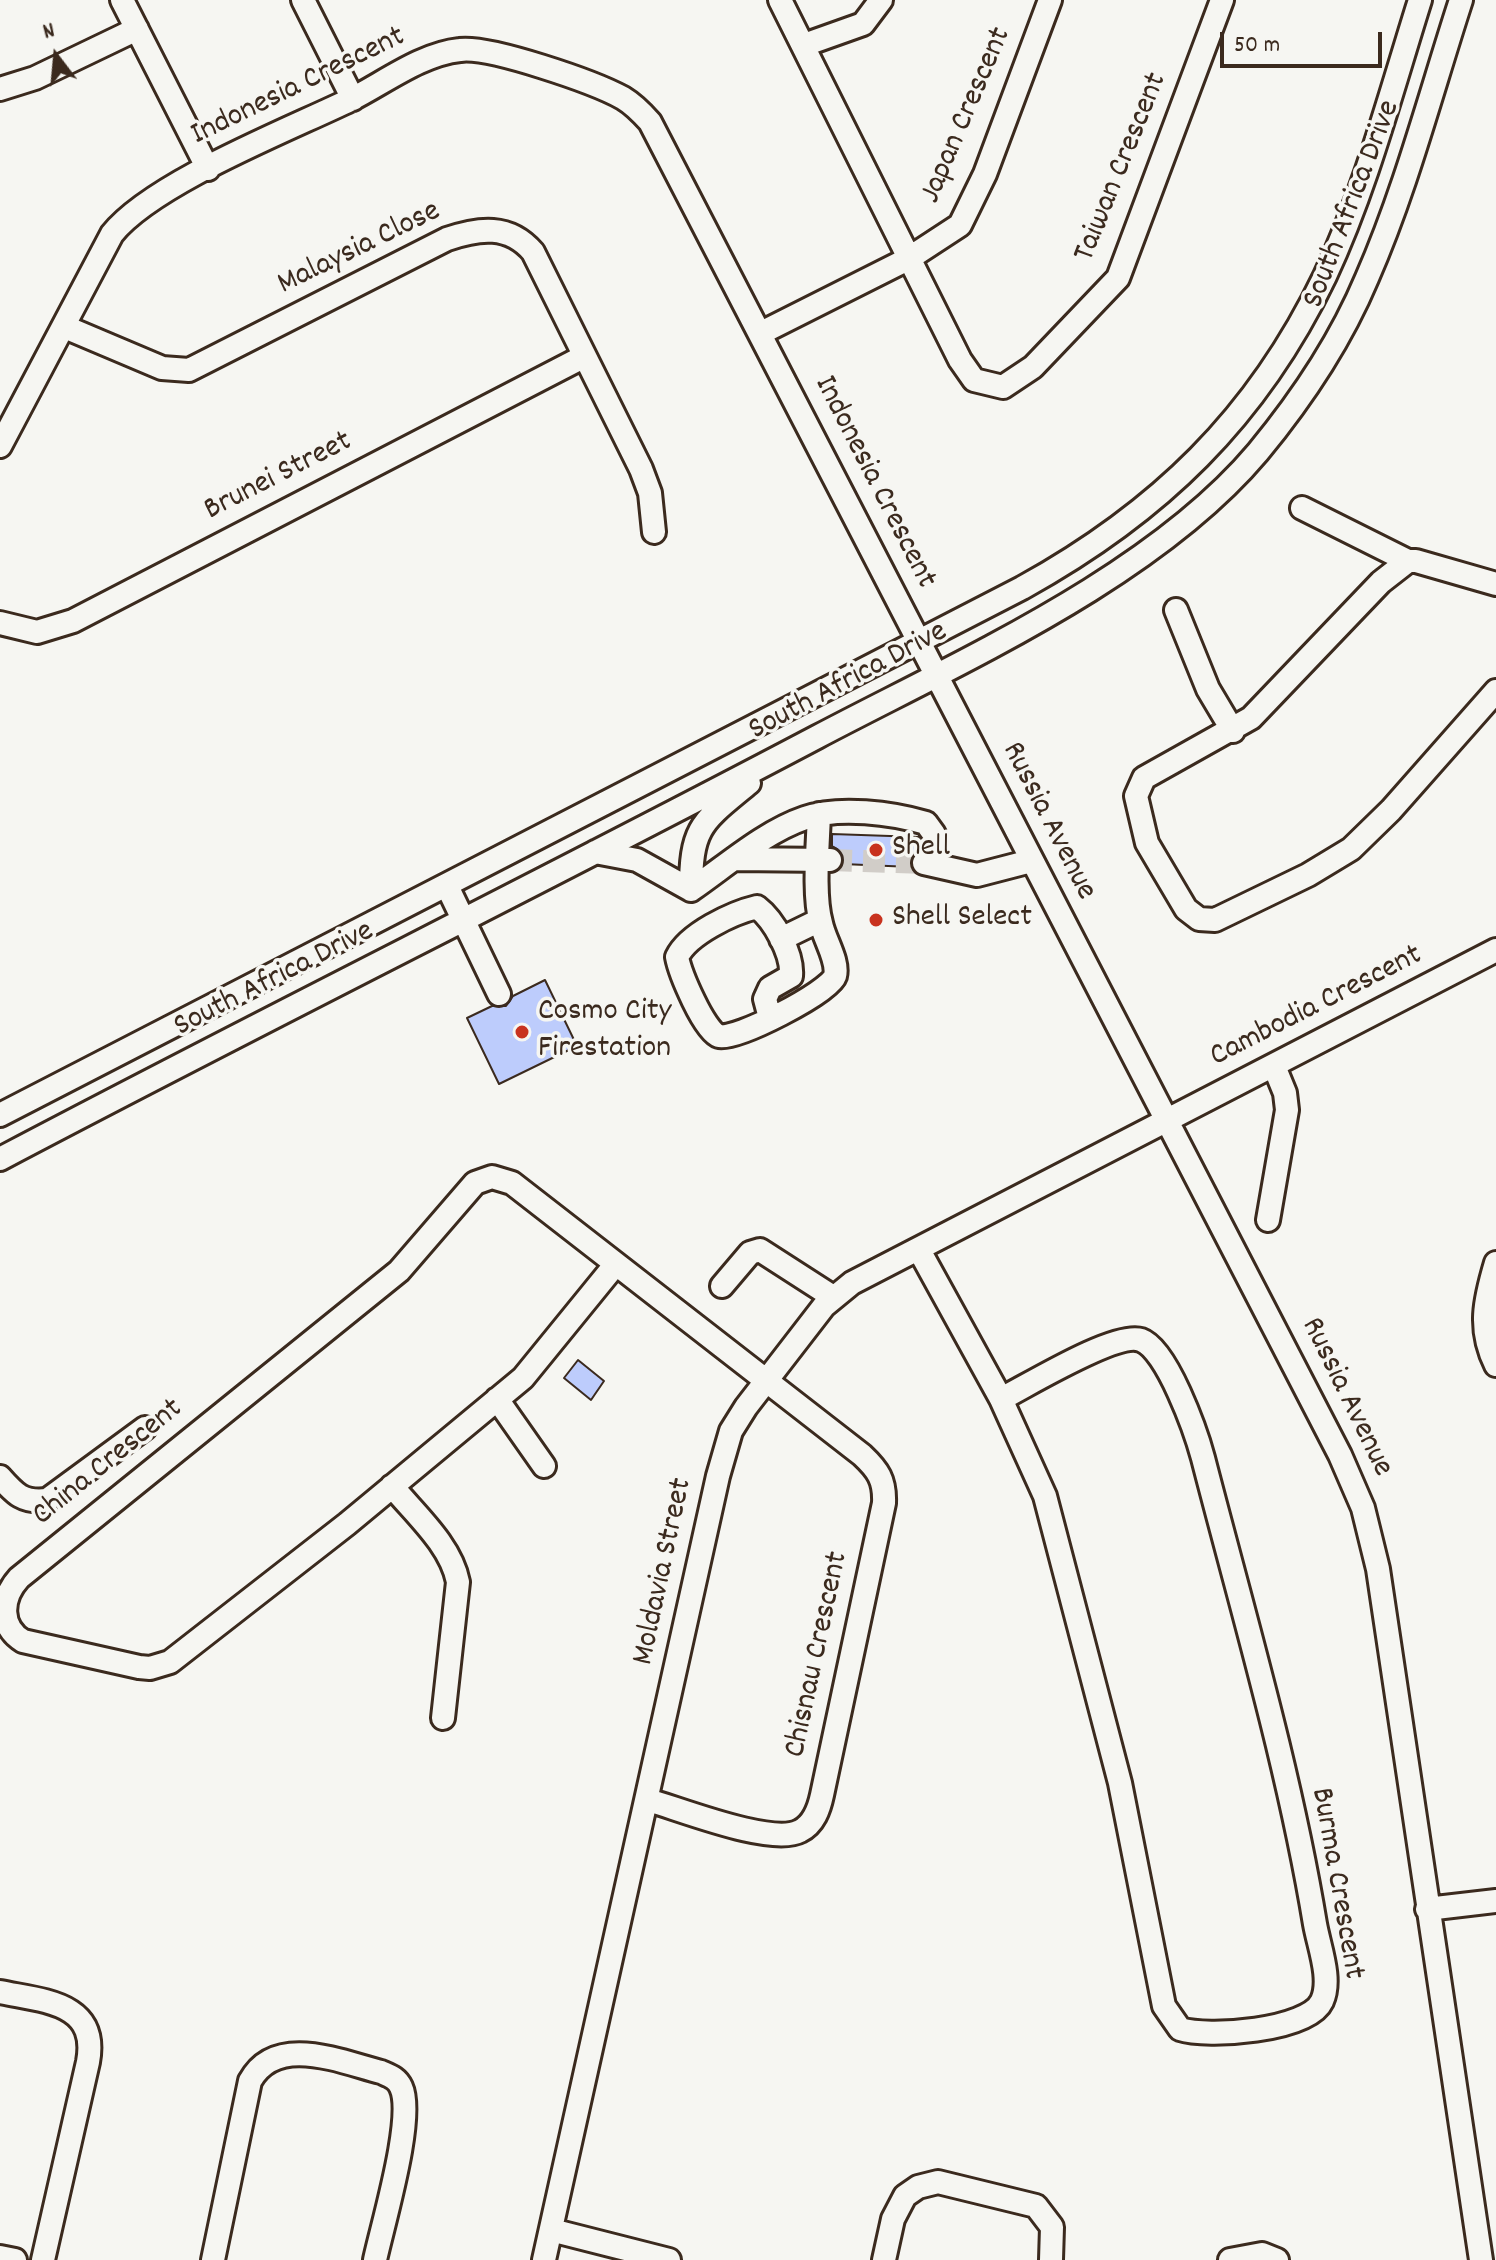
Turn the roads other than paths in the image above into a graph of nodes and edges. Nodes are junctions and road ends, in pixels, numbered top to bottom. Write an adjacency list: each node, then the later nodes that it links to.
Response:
1 (122, 0): 9 (street)
2 (303, 0): 12 (street)
3 (780, 0): 10 (street, Taiwan Crescent)
4 (881, 0): 10 (street)
5 (1050, 0): 14 (street, Japan Crescent)
6 (1222, 0): 14 (street, Taiwan Crescent)
7 (1420, 0): 25 (street, South Africa Drive)
8 (1461, 0): 26 (street, South Africa Drive)
9 (137, 29): 11 (street); 13 (street)
10 (804, 45): 14 (street, Taiwan Crescent)
11 (0, 89)
12 (353, 99): 13 (street, Indonesia Crescent); 16 (street, Indonesia Crescent)
13 (208, 169): 15 (street, Indonesia Crescent)
14 (908, 259): 16 (street, Japan Crescent)
15 (65, 327): 17 (street, Malaysia Close); 18 (street, Indonesia Crescent)
16 (761, 333): 25 (street, Indonesia Crescent)
17 (583, 357): 20 (street, Malaysia Close); 24 (street, Brunei Street)
18 (0, 446)
19 (1302, 508): 21 (street)
20 (654, 532)
21 (1408, 561): 22 (street); 28 (street)
22 (1496, 584)
23 (1176, 610): 28 (street)
24 (0, 623)
25 (918, 642): 26 (street, Russia Avenue); 35 (street, South Africa Drive)
26 (935, 674): 29 (street, South Africa Drive); 34 (street, Russia Avenue)
27 (1496, 691): 28 (street)
28 (1233, 731)
29 (783, 754): 31 (street, South Africa Drive); 36 (street)
30 (819, 814): 32 (street); 33 (street); 34 (street)
31 (595, 852): 36 (street); 37 (street, South Africa Drive)
32 (735, 859): 33 (street); 36 (street)
33 (823, 861): 38 (street)
34 (1031, 861): 45 (street, Russia Avenue)
35 (447, 886): 37 (street); 44 (street, South Africa Drive)
36 (691, 890)
37 (464, 919): 41 (street); 46 (street, South Africa Drive)
38 (820, 920): 39 (street); 42 (street)
39 (781, 939): 42 (street); 42 (street)
40 (1496, 950): 43 (street, Cambodia Crescent)
41 (499, 994)
42 (770, 1018)
43 (1274, 1066): 45 (street, Cambodia Crescent); 47 (street)
44 (0, 1115)
45 (1168, 1123): 48 (street, Moldavia Street); 64 (street, Russia Avenue)
46 (0, 1159)
47 (1268, 1220)
48 (919, 1250): 52 (street, Moldavia Street); 56 (street, Burma Crescent)
49 (1496, 1263): 53 (street)
50 (615, 1265): 54 (street, China Crescent); 55 (street, China Crescent); 60 (street, China Crescent)
51 (722, 1286): 52 (street)
52 (833, 1297): 54 (street, Moldavia Street)
53 (1496, 1365)
54 (767, 1381): 62 (street, Moldavia Street); 62 (street, Chisnau Crescent)
55 (497, 1399): 58 (street); 60 (street, China Crescent)
56 (1001, 1399): 56 (street, Burma Crescent)
57 (145, 1428): 59 (street)
58 (544, 1466)
59 (0, 1477)
60 (392, 1486): 61 (street)
61 (443, 1718)
62 (648, 1800): 66 (street, Moldavia Street)
63 (1496, 1901): 64 (street)
64 (1427, 1909): 78 (street, Russia Avenue)
65 (0, 1992): 69 (street)
66 (551, 2230): 72 (street, Moldavia Street); 73 (street)
67 (0, 2257): 68 (street)
68 (15, 2260)
69 (43, 2260)
70 (213, 2260): 71 (street)
71 (375, 2260)
72 (544, 2260)
73 (669, 2260)
74 (884, 2260): 75 (street)
75 (1051, 2260)
76 (1230, 2260): 77 (street)
77 (1277, 2260)
78 (1481, 2260)

